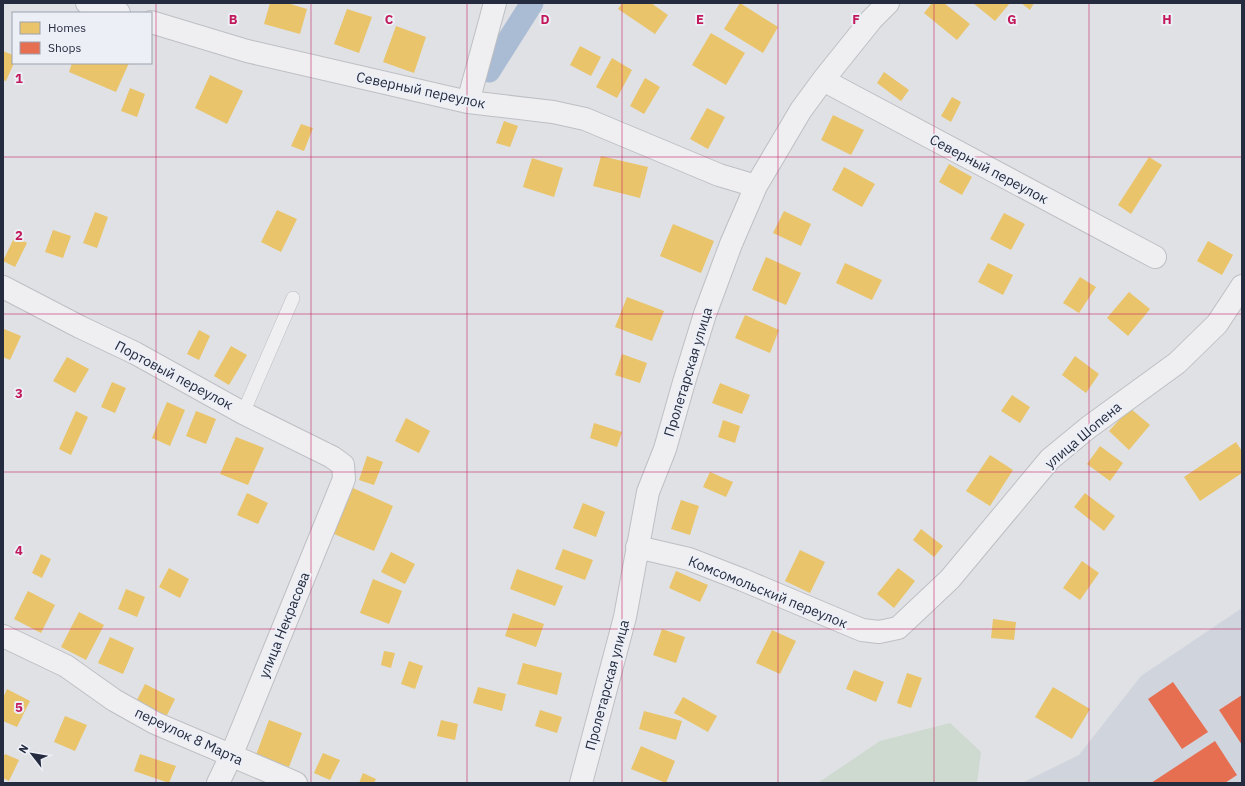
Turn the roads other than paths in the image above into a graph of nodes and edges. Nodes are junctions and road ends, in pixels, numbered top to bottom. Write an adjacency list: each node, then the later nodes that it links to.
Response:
1 (87, 3): 4 (street)
2 (495, 3): 7 (street)
3 (888, 3): 6 (street, Пролетарская улица)
4 (116, 12)
5 (152, 22): 7 (street, Северный переулок)
6 (823, 80): 8 (street, Пролетарская улица); 9 (street, Северный переулок)
7 (468, 102): 8 (street, Северный переулок)
8 (756, 186): 15 (street, Пролетарская улица)
9 (1155, 257)
10 (1242, 286): 16 (street, улица Шопена)
11 (3, 287): 13 (street, Портовый переулок)
12 (293, 298): 13 (lane)
13 (243, 413): 14 (street, Портовый переулок)
14 (343, 465): 18 (street, улица Некрасова)
15 (637, 547): 16 (street, Комсомольский переулок); 21 (street, Пролетарская улица)
16 (898, 628)
17 (3, 636): 18 (street, переулок 8 Марта)
18 (231, 756): 19 (street, улица Некрасова); 20 (street, переулок 8 Марта)
19 (218, 783)
20 (296, 783)
21 (581, 783)

